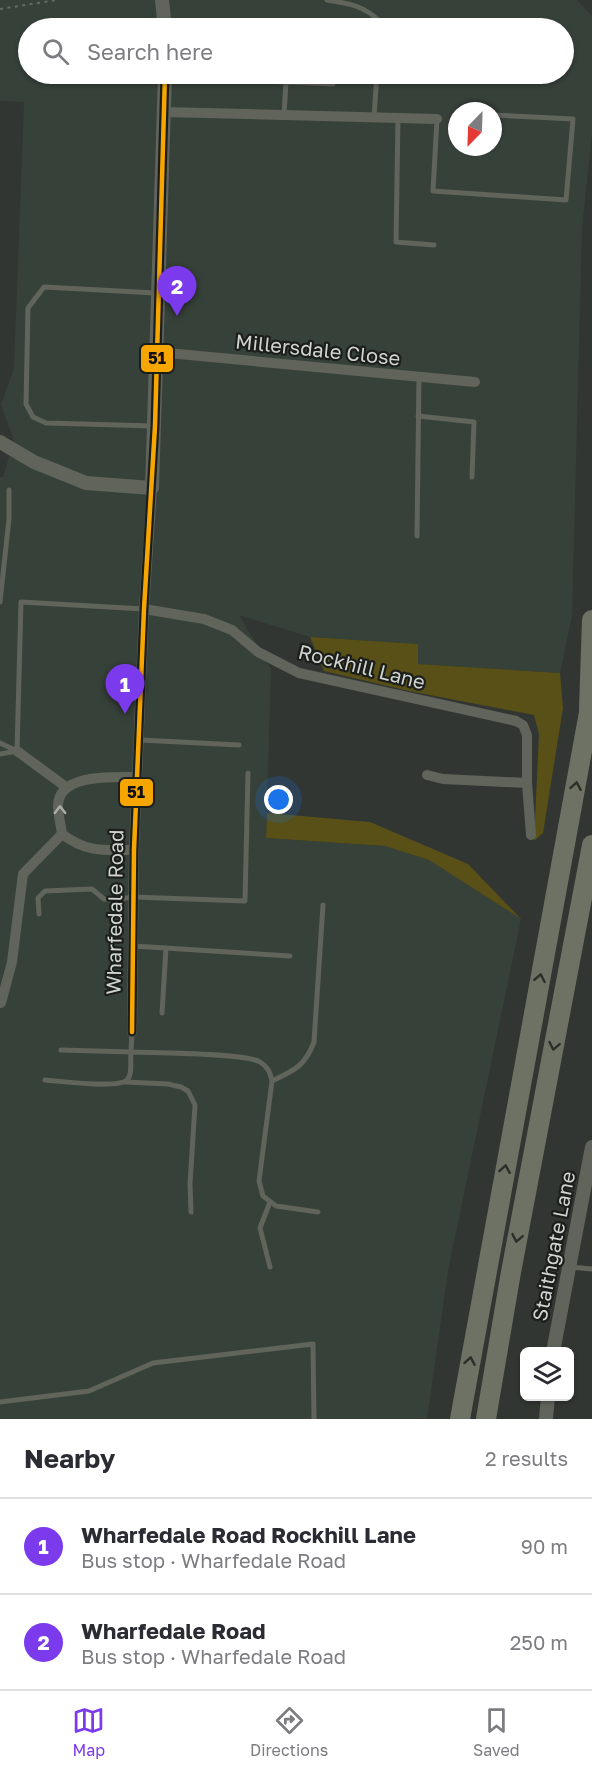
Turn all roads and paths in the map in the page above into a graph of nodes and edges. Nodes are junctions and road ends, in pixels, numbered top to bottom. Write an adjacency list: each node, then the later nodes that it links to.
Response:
1 (57, 0): 4 (path)
2 (162, 0): 5 (street)
3 (327, 0): 6 (lane)
4 (0, 9)
5 (164, 18)
6 (376, 18)
7 (165, 84): 10 (street, Wharfedale Road)
8 (286, 84): 11 (lane)
9 (376, 84): 13 (lane)
10 (164, 112): 11 (street); 17 (street, Wharfedale Road)
11 (284, 115): 13 (street)
12 (502, 115): 15 (lane)
13 (374, 117): 14 (street)
14 (398, 118): 15 (street); 16 (lane)
15 (437, 119)
16 (434, 245)
17 (159, 293): 18 (street, Wharfedale Road); 22 (lane)
18 (157, 352): 19 (street, Millersdale Close); 22 (street, Wharfedale Road)
19 (418, 377): 20 (street, Millersdale Close); 21 (lane)
20 (475, 382)
21 (418, 416): 24 (lane); 27 (lane)
22 (155, 426): 25 (street, Wharfedale Road)
23 (0, 442): 25 (street)
24 (472, 477)
25 (152, 488): 29 (street, Wharfedale Road)
26 (9, 490): 28 (lane)
27 (417, 536)
28 (0, 602)
29 (144, 609): 32 (street, Wharfedale Road); 35 (lane); 40 (street, Rockhill Lane)
30 (592, 620): 31 (highway)
31 (591, 704): 71 (highway, one-way to 31)
32 (140, 740): 34 (lane); 39 (street, Wharfedale Road)
33 (0, 743): 35 (lane)
34 (239, 745)
35 (17, 752): 36 (lane); 41 (street)
36 (0, 754)
37 (248, 773): 46 (lane)
38 (427, 775): 40 (street)
39 (137, 777): 41 (street); 45 (street, Wharfedale Road)
40 (527, 783): 43 (street, Rockhill Lane)
41 (66, 787): 42 (street, one-way to 41)
42 (62, 834): 45 (street); 52 (street)
43 (531, 835)
44 (592, 845): 72 (highway, one-way to 72)
45 (134, 850): 46 (street, Wharfedale Road)
46 (133, 897): 48 (lane); 49 (street, Wharfedale Road)
47 (323, 905): 58 (lane)
48 (39, 914)
49 (133, 946): 50 (lane); 54 (street, Wharfedale Road)
50 (166, 948): 51 (lane); 53 (lane)
51 (290, 956)
52 (1, 998)
53 (162, 1013)
54 (132, 1032): 56 (lane)
55 (60, 1050): 56 (lane)
56 (131, 1052): 58 (lane); 59 (lane)
57 (45, 1080): 59 (lane)
58 (272, 1081): 61 (lane)
59 (125, 1082): 62 (lane)
60 (592, 1147): 65 (street, Staithgate Lane)
61 (270, 1202): 63 (lane); 64 (lane)
62 (191, 1212)
63 (318, 1212)
64 (270, 1267)
65 (569, 1267): 66 (lane); 67 (street, Staithgate Lane)
66 (592, 1269)
67 (554, 1347)
68 (548, 1401): 73 (street)
69 (0, 1402): 70 (lane)
70 (314, 1419)
71 (460, 1419)
72 (486, 1419)
73 (546, 1419)

